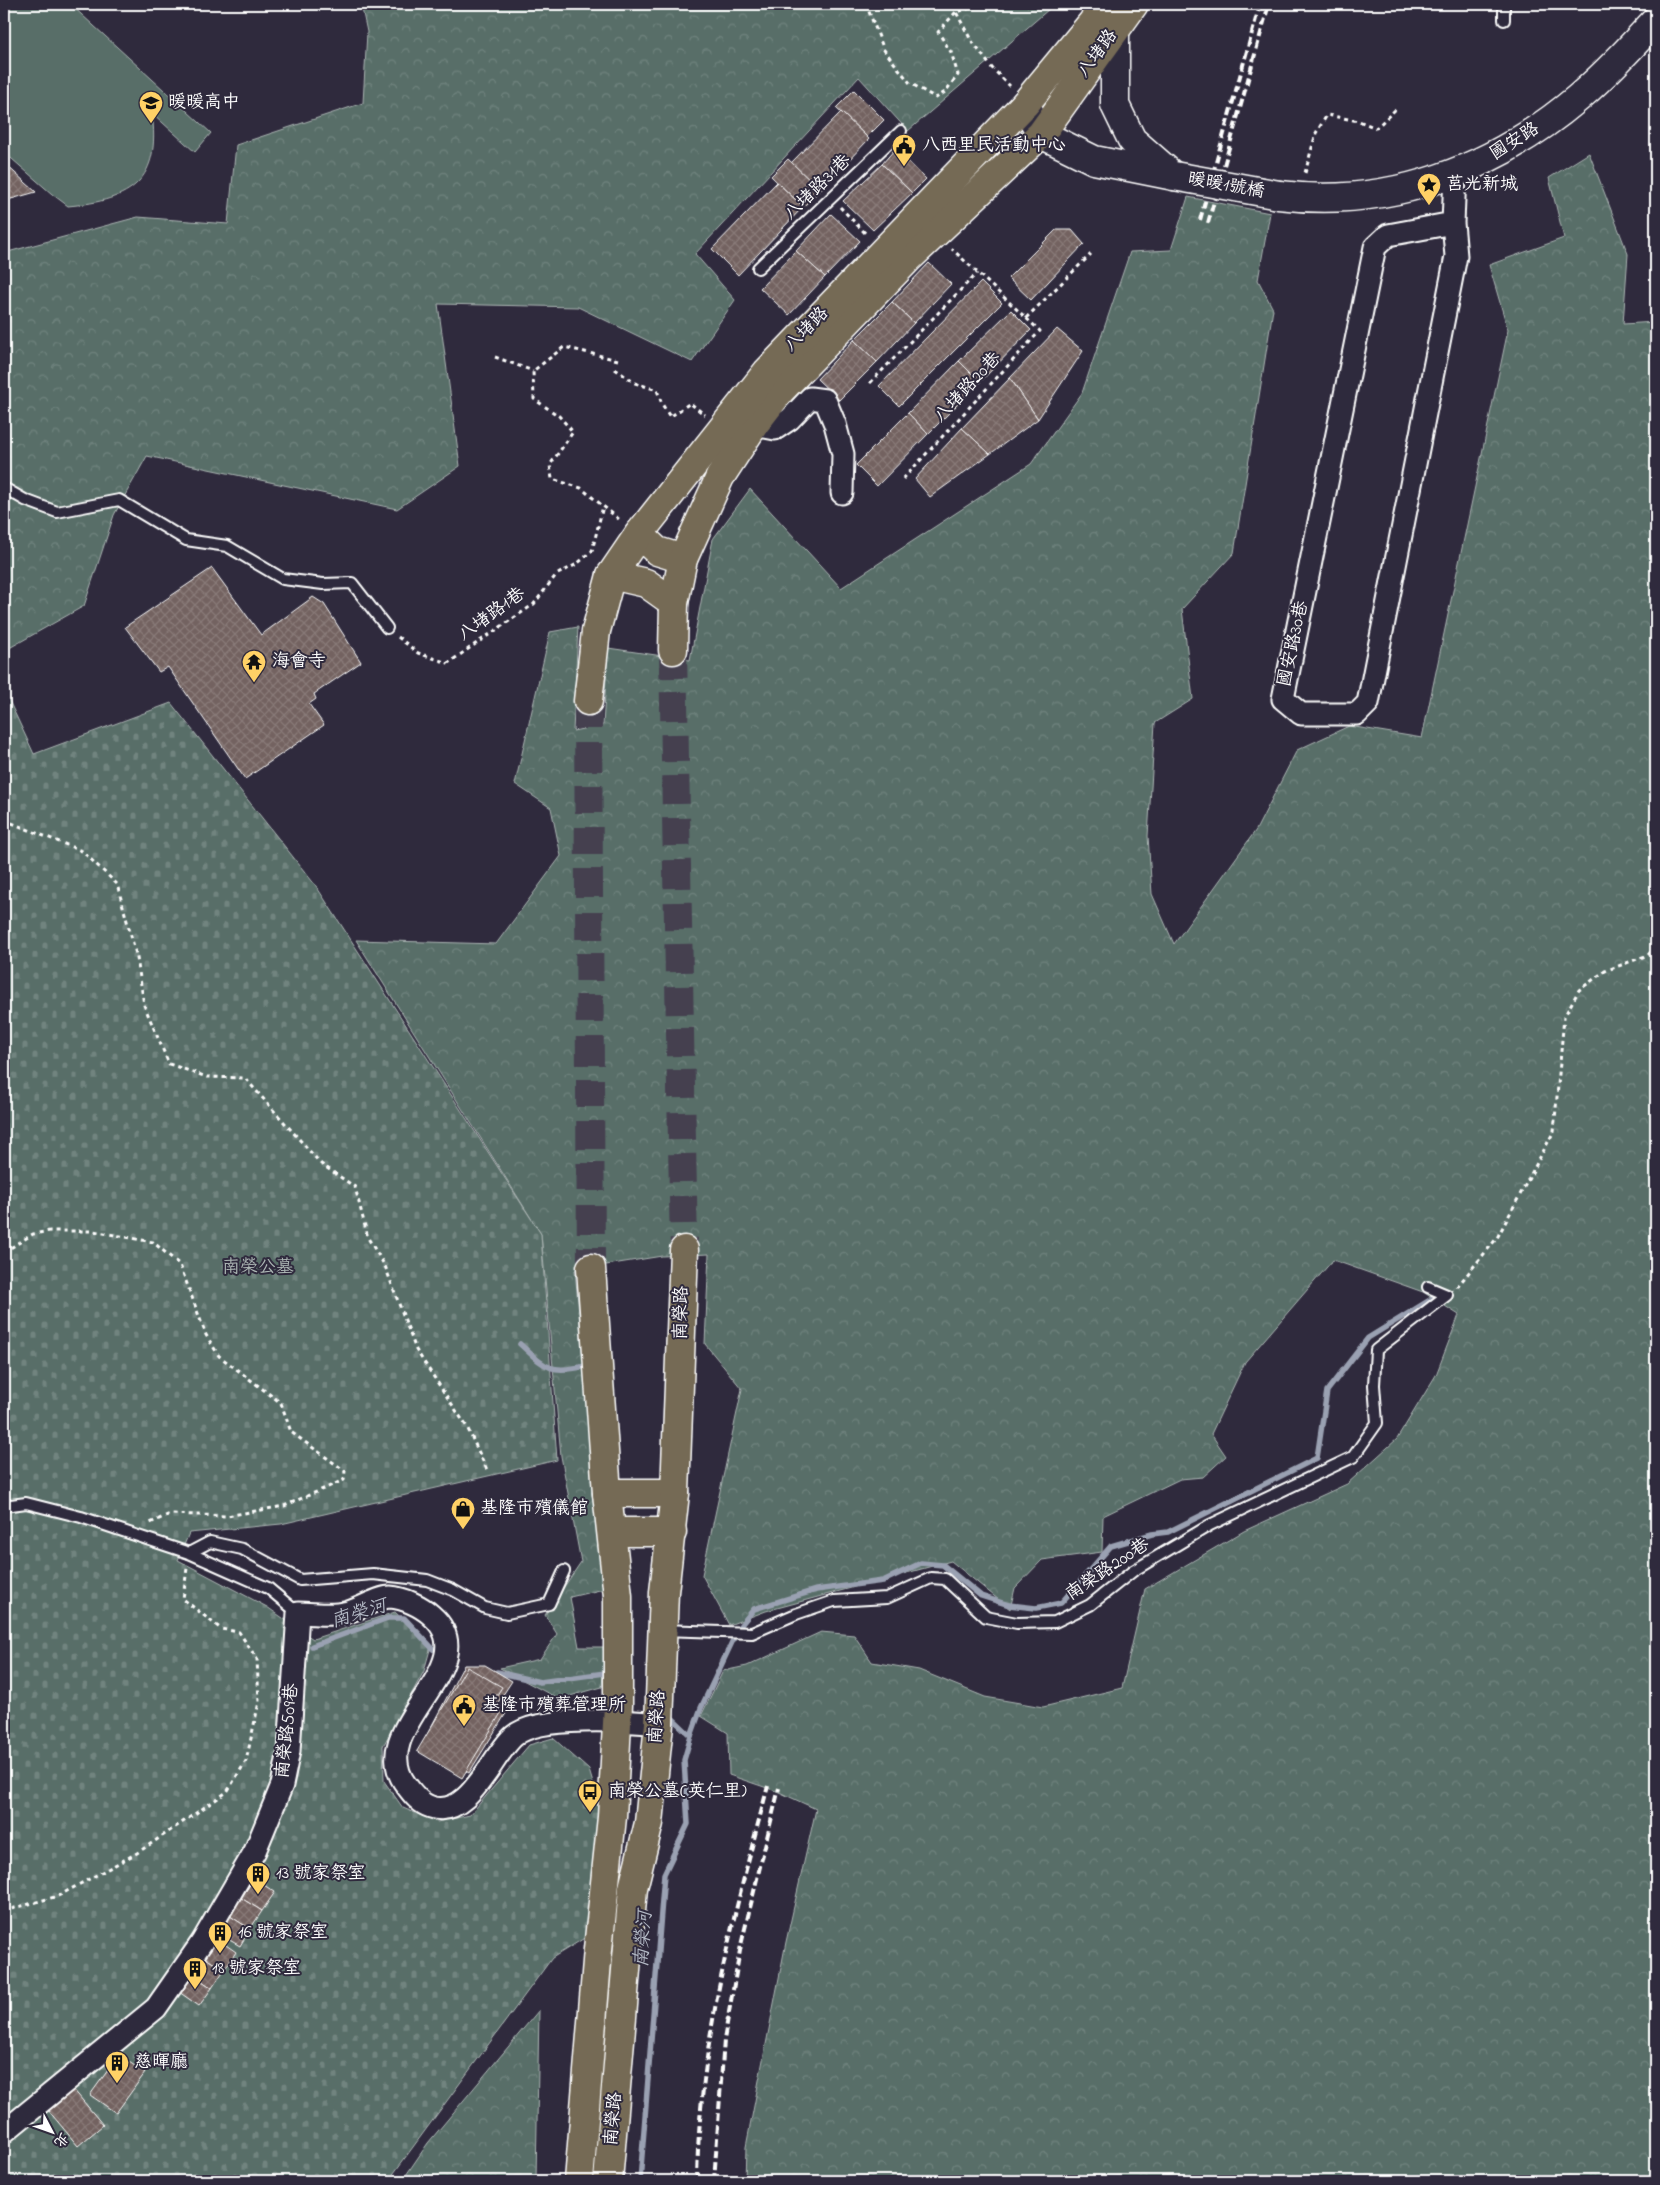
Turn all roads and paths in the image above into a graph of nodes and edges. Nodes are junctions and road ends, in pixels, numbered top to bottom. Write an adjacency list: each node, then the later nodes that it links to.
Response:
1 (866, 4): 6 (path)
2 (986, 4): 6 (path)
3 (1104, 4): 10 (main road, 八堵路)
4 (1134, 4): 9 (main road, 八堵路)
5 (1504, 4): 7 (lane)
6 (956, 12): 10 (path)
7 (1504, 20)
8 (1656, 20): 14 (street, 國安路)
9 (1115, 32): 13 (main road, 八堵路); 15 (street)
10 (1025, 104): 13 (street); 20 (main road, 八堵路)
11 (1396, 110): 16 (path)
12 (901, 131): 17 (lane, 八堵路31巷)
13 (1041, 134): 15 (street); 19 (main road, 八堵路)
14 (1455, 174): 16 (street, 國安路); 18 (street, 國安路30巷)
15 (1174, 176): 16 (street, 暖暖1號橋, bridge)
16 (1288, 196)
17 (830, 198): 20 (path); 22 (lane, 八堵路31巷)
18 (1454, 223): 18 (street, 國安路30巷)
19 (936, 231): 23 (path, 八堵路20巷); 30 (main road, 八堵路)
20 (884, 251): 31 (main road, 八堵路)
21 (1091, 254): 24 (path)
22 (758, 268)
23 (977, 273): 24 (path, 八堵路20巷); 29 (path)
24 (1026, 318): 32 (path, 八堵路20巷)
25 (495, 356): 28 (path)
26 (618, 360): 28 (path)
27 (614, 369): 31 (path)
28 (533, 371): 35 (path)
29 (870, 383)
30 (754, 425): 34 (street); 37 (main road, 八堵路)
31 (721, 428): 36 (main road, 八堵路)
32 (903, 479)
33 (4, 488): 40 (lane)
34 (842, 493)
35 (603, 506): 36 (path); 40 (path, 八堵路1巷)
36 (638, 534): 37 (main road); 38 (main road, 八堵路)
37 (682, 559): 39 (main road, 八堵路)
38 (611, 575): 39 (main road); 42 (main road, 八堵路)
39 (674, 603): 41 (main road, 八堵路)
40 (387, 628)
41 (673, 650)
42 (588, 701)
43 (4, 820): 50 (path)
44 (1656, 946): 49 (path)
45 (684, 1250): 52 (main road, 南榮路)
46 (4, 1252): 54 (path)
47 (591, 1268): 51 (main road, 南榮路)
48 (1428, 1287): 49 (lane)
49 (1444, 1298): 60 (lane, 南榮路200巷)
50 (488, 1472)
51 (607, 1493): 52 (main road); 55 (main road, 南榮路)
52 (675, 1493): 56 (main road, 南榮路)
53 (4, 1506): 54 (lane)
54 (126, 1532): 57 (lane)
55 (612, 1532): 56 (main road); 61 (main road, 南榮路)
56 (672, 1532): 60 (main road, 南榮路)
57 (189, 1553): 58 (lane); 59 (lane); 63 (path)
58 (564, 1571)
59 (298, 1613): 61 (street); 64 (street, 南榮路509巷)
60 (661, 1630): 62 (main road, 南榮路)
61 (617, 1720): 62 (street); 65 (main road, 南榮路)
62 (659, 1724): 66 (main road, 南榮路)
63 (4, 1911)
64 (4, 2132)
65 (579, 2181)
66 (608, 2181)

